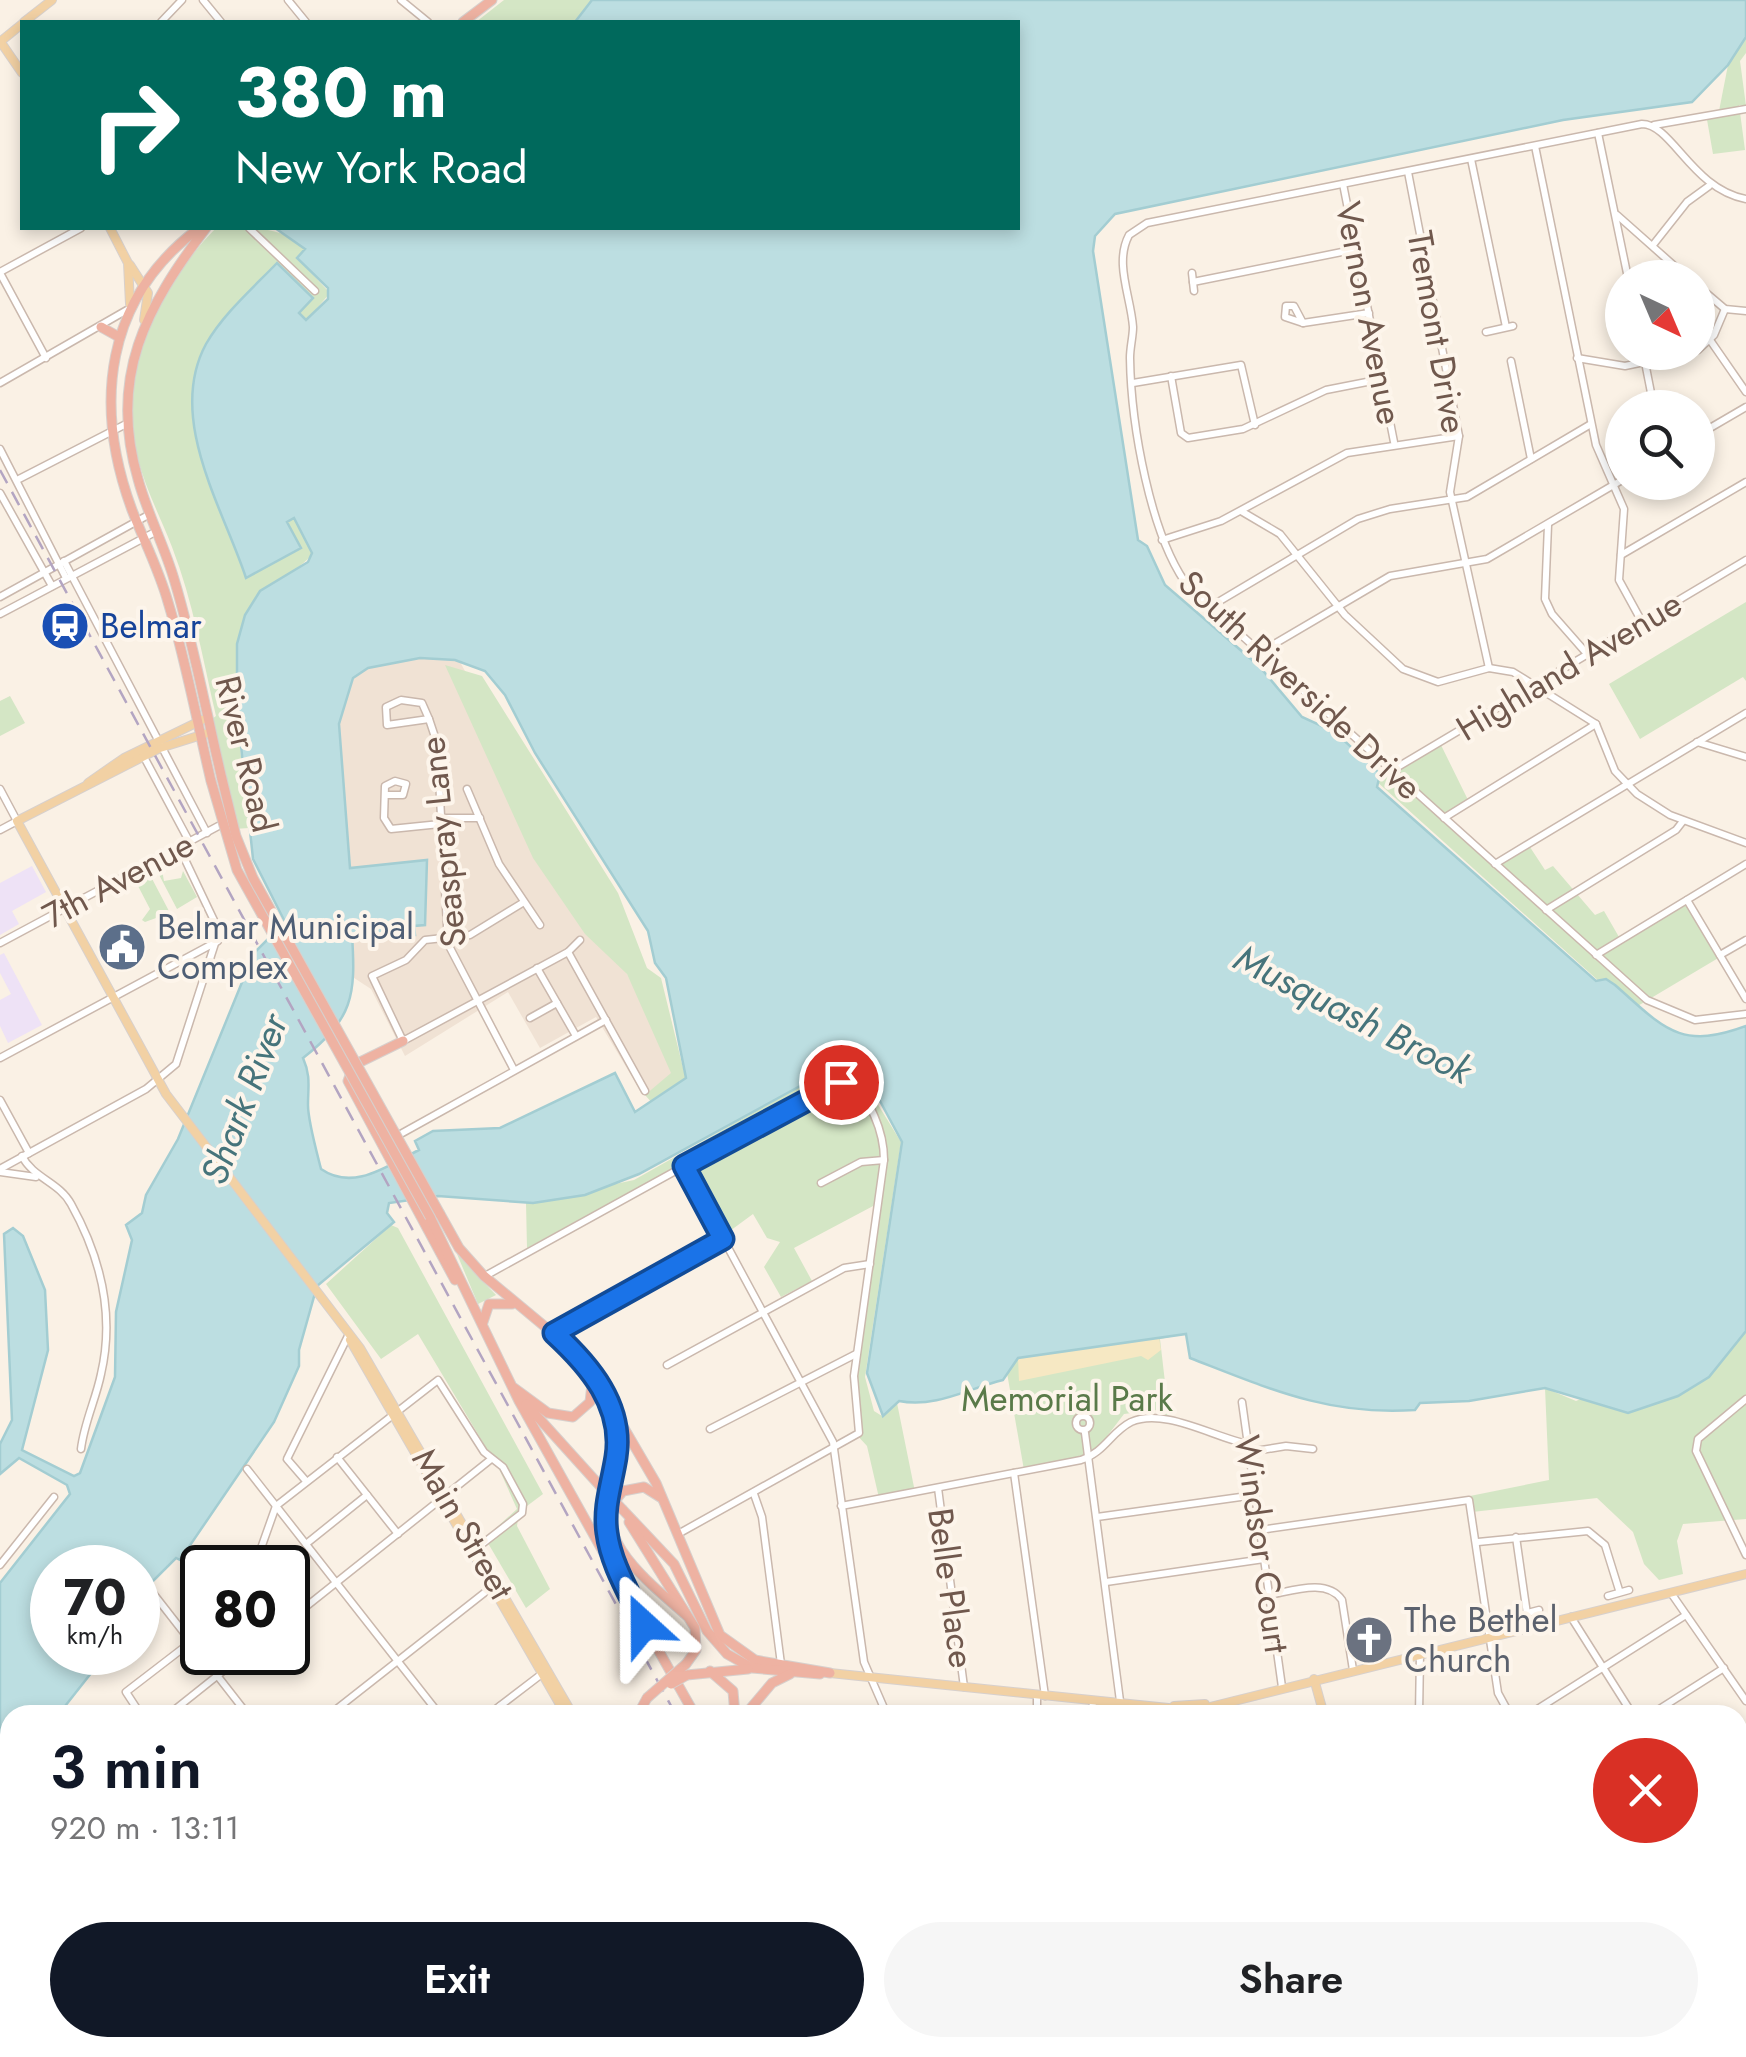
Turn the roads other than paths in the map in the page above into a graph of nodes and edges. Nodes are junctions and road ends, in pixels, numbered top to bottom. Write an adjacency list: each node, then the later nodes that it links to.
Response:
1 (52, 0): 7 (main road)
2 (182, 0): 8 (street)
3 (204, 0): 9 (street)
4 (288, 0): 10 (street)
5 (401, 0): 11 (street)
6 (492, 0): 12 (highway)
7 (27, 20)
8 (163, 20)
9 (220, 20)
10 (304, 20)
11 (426, 20)
12 (466, 20)
13 (20, 25): 14 (main road)
14 (0, 41): 15 (main road)
15 (20, 70)
16 (1746, 108): 17 (street, South Riverside Drive)
17 (1654, 125): 18 (street, South Riverside Drive); 23 (street)
18 (1598, 133): 19 (street, South Riverside Drive); 25 (street)
19 (1535, 146): 20 (street, South Riverside Drive); 53 (street)
20 (1471, 159): 21 (street, South Riverside Drive); 49 (street)
21 (1408, 172): 22 (street, South Riverside Drive); 67 (street, Tremont Drive)
22 (1343, 184): 32 (street, Vernon Avenue); 58 (street, South Riverside Drive)
23 (1708, 186): 24 (street); 31 (street)
24 (1746, 199)
25 (1616, 214): 31 (street); 33 (street)
26 (77, 230): 36 (street)
27 (111, 230): 35 (main road)
28 (201, 230): 38 (highway, River Road)
29 (202, 230): 45 (highway, River Road)
30 (251, 230): 39 (street)
31 (1653, 246): 34 (street)
32 (1357, 249): 37 (street); 44 (street, Vernon Avenue)
33 (1625, 260)
34 (1668, 260)
35 (128, 263): 38 (main road); 41 (main road)
36 (0, 273): 52 (street)
37 (1193, 282)
38 (145, 284): 41 (highway, River Road); 45 (main road)
39 (316, 291)
40 (1715, 300): 42 (street)
41 (129, 307): 47 (street); 50 (highway, River Road)
42 (1725, 309): 43 (street); 48 (street)
43 (1746, 311)
44 (1369, 313): 46 (street); 57 (street, Vernon Avenue)
45 (144, 320): 62 (highway, River Road)
46 (1303, 323)
47 (102, 327): 50 (highway); 52 (street)
48 (1715, 330)
49 (1486, 332)
50 (118, 337): 66 (highway, River Road)
51 (1715, 347): 60 (street)
52 (46, 358): 59 (street)
53 (1577, 358): 55 (street); 63 (street)
54 (1511, 360): 70 (street)
55 (1605, 363)
56 (1171, 376): 58 (street); 64 (street); 64 (street)
57 (1382, 378): 64 (street); 68 (street, Vernon Avenue)
58 (1132, 383): 84 (street, South Riverside Drive)
59 (0, 384)
60 (1746, 392)
61 (1746, 406): 65 (street)
62 (128, 424): 66 (street); 79 (highway, River Road)
63 (1591, 424): 70 (street); 71 (street)
64 (1255, 425)
65 (1715, 425)
66 (114, 430): 72 (street); 80 (highway, River Road)
67 (1459, 436): 68 (street); 77 (street, Tremont Drive)
68 (1394, 442): 78 (street)
69 (0, 449): 72 (street)
70 (1531, 459): 77 (street)
71 (1605, 468)
72 (19, 479): 89 (street)
73 (1746, 482): 87 (street)
74 (1605, 490): 81 (street)
75 (0, 493): 92 (street)
76 (1619, 500): 87 (street)
77 (1452, 501): 86 (street); 91 (street, Tremont Drive)
78 (1242, 511): 84 (street); 86 (street)
79 (150, 514): 80 (street); 82 (highway, River Road)
80 (137, 522): 83 (highway, River Road); 85 (street)
81 (1548, 525): 91 (street); 102 (street)
82 (157, 531): 83 (street); 106 (highway, River Road)
83 (144, 536): 90 (street); 108 (highway, River Road)
84 (1162, 540): 98 (street, South Riverside Drive)
85 (85, 550): 89 (street); 90 (street)
86 (1297, 554): 96 (street); 98 (street)
87 (1620, 555): 100 (street)
88 (1746, 560): 100 (street, Highland Avenue)
89 (61, 562): 92 (street); 93 (street)
90 (92, 563): 93 (street)
91 (1466, 564): 96 (street); 103 (street, Tremont Drive)
92 (44, 572): 94 (street); 95 (street)
93 (69, 577): 94 (street); 112 (street)
94 (52, 586): 97 (street)
95 (2, 595): 97 (street)
96 (1337, 606): 101 (street); 103 (street)
97 (13, 608): 99 (street)
98 (1208, 608): 101 (street, South Riverside Drive)
99 (0, 614)
100 (1642, 622): 102 (street, Highland Avenue)
101 (1259, 653): 115 (street, South Riverside Drive)
102 (1588, 655): 104 (street, Highland Avenue)
103 (1489, 668): 104 (street)
104 (1535, 685): 109 (street); 115 (street, Highland Avenue)
105 (1746, 713): 111 (street)
106 (208, 719): 108 (main road); 110 (highway, River Road)
107 (429, 719): 107 (street); 126 (street, Seaspray Lane)
108 (196, 722): 110 (highway, River Road); 112 (main road)
109 (1596, 724): 118 (street); 124 (street)
110 (205, 733): 112 (main road); 116 (highway, River Road)
111 (1697, 742): 113 (street); 118 (street)
112 (159, 744): 114 (main road); 117 (main road); 129 (street)
113 (1746, 756)
114 (144, 757): 117 (main road); 130 (street)
115 (1391, 771): 124 (street, South Riverside Drive)
116 (216, 780): 163 (highway, River Road, bridge); 170 (highway, bridge)
117 (88, 783): 125 (main road)
118 (1626, 784): 127 (street); 133 (street)
119 (0, 789): 125 (street, Main Street)
120 (467, 789): 123 (street)
121 (385, 796): 126 (street)
122 (236, 816): 129 (street, 7th Avenue)
123 (481, 818): 126 (street); 136 (street)
124 (1444, 818): 133 (street, South Riverside Drive)
125 (17, 820): 128 (street); 137 (main road, Main Street)
126 (440, 821): 140 (street, Seaspray Lane)
127 (1684, 821): 131 (street); 138 (street)
128 (0, 830)
129 (206, 833): 130 (street, 7th Avenue)
130 (190, 841): 132 (street, 7th Avenue)
131 (1746, 843)
132 (179, 847): 137 (street, 7th Avenue); 143 (street)
133 (1495, 864): 138 (street, South Riverside Drive)
134 (1746, 864): 135 (street)
135 (1686, 900): 146 (street); 147 (street)
136 (524, 902): 139 (street); 140 (street)
137 (65, 908): 144 (street, 7th Avenue); 149 (main road, Main Street)
138 (1546, 910): 146 (street, South Riverside Drive)
139 (540, 924)
140 (447, 938): 151 (street, Seaspray Lane); 157 (street)
141 (580, 940): 145 (street)
142 (1746, 940): 147 (street)
143 (218, 941): 149 (street); 160 (street)
144 (0, 943)
145 (568, 952): 148 (street); 155 (street)
146 (1596, 955): 153 (street, South Riverside Drive)
147 (1720, 955): 150 (street)
148 (537, 968): 151 (street); 152 (street)
149 (113, 997): 158 (street); 160 (main road, Main Street)
150 (1746, 999)
151 (476, 1001): 157 (street); 159 (street, Seaspray Lane)
152 (557, 1002): 154 (street); 156 (street)
153 (1746, 1014)
154 (530, 1018)
155 (606, 1020): 156 (street); 161 (street)
156 (576, 1036): 159 (street)
157 (402, 1041): 170 (highway)
158 (0, 1058)
159 (514, 1070): 163 (street)
160 (159, 1081): 164 (street); 178 (main road, Main Street)
161 (645, 1091)
162 (0, 1100): 164 (street)
163 (397, 1136): 170 (highway, River Road, bridge)
164 (25, 1155): 167 (street); 168 (street)
165 (884, 1160): 166 (street); 169 (street); 172 (street)
166 (684, 1166): 171 (street); 173 (street)
167 (0, 1170): 168 (street)
168 (42, 1178): 194 (street)
169 (821, 1183)
170 (430, 1217): 173 (highway); 176 (highway); 179 (highway)
171 (723, 1239): 175 (street); 177 (street)
172 (870, 1264): 175 (street); 180 (street)
173 (484, 1276): 174 (highway)
174 (520, 1306): 176 (highway); 177 (highway)
175 (763, 1312): 181 (street); 183 (street)
176 (483, 1326): 179 (highway)
177 (554, 1333): 182 (highway)
178 (348, 1336): 188 (main road, Main Street); 200 (street)
179 (495, 1351): 184 (highway)
180 (856, 1354): 183 (street); 191 (street)
181 (667, 1365)
182 (593, 1376): 184 (highway); 187 (highway)
183 (800, 1380): 189 (street); 191 (street)
184 (512, 1386): 210 (highway, bridge); 242 (highway)
185 (1744, 1400): 220 (street)
186 (1242, 1402): 192 (street, Windsor Court)
187 (614, 1408): 207 (highway); 242 (highway)
188 (394, 1412): 195 (street); 197 (street); 206 (main road, Main Street)
189 (710, 1429)
190 (1085, 1433): 196 (street)
191 (834, 1446): 202 (street); 209 (street)
192 (1248, 1448): 193 (street); 196 (street); 204 (street, Windsor Court)
193 (1313, 1448)
194 (81, 1449)
195 (337, 1457): 200 (street); 203 (street)
196 (1090, 1457): 199 (street); 211 (street)
197 (490, 1460): 206 (street); 219 (street)
198 (247, 1469): 208 (street)
199 (1014, 1473): 201 (street); 263 (street)
200 (306, 1481): 208 (street)
201 (938, 1488): 209 (street); 262 (street, Belle Place)
202 (754, 1494): 214 (street); 248 (street)
203 (368, 1495): 213 (street); 217 (street)
204 (1255, 1495): 211 (street); 212 (street, Windsor Court)
205 (54, 1497): 224 (street)
206 (444, 1499): 213 (street); 219 (main road, Main Street); 228 (main road, Main Street)
207 (662, 1499): 214 (highway); 239 (highway)
208 (276, 1506): 217 (street); 218 (street)
209 (842, 1506): 259 (street)
210 (623, 1510): 239 (highway); 250 (highway)
211 (1097, 1517): 226 (street)
212 (1260, 1530): 216 (street); 223 (street, Windsor Court)
213 (398, 1534): 227 (street)
214 (678, 1534): 248 (highway)
215 (1516, 1537): 216 (street); 222 (street); 237 (street)
216 (1478, 1542): 244 (street)
217 (306, 1544): 227 (street)
218 (262, 1545)
219 (478, 1548): 228 (main road, Main Street)
220 (1746, 1555)
221 (1618, 1556): 222 (street)
222 (1609, 1558): 229 (street)
223 (1264, 1559): 226 (street); 232 (street, Windsor Court)
224 (0, 1565)
225 (1746, 1574): 231 (main road)
226 (1106, 1582): 265 (street)
227 (336, 1583): 235 (street); 247 (street)
228 (495, 1585): 247 (street); 255 (main road, Main Street)
229 (1619, 1590): 230 (street); 233 (street)
230 (1629, 1590)
231 (1671, 1592): 238 (street); 241 (main road)
232 (1269, 1595): 254 (street); 261 (street, Windsor Court)
233 (1608, 1596)
234 (160, 1602): 243 (street)
235 (310, 1604)
236 (1539, 1610): 237 (street)
237 (1528, 1614): 240 (street)
238 (1686, 1615): 249 (street); 251 (street)
239 (688, 1616): 252 (highway)
240 (1516, 1616)
241 (1571, 1617): 244 (main road); 249 (street)
242 (644, 1625): 277 (highway)
243 (180, 1629)
244 (1491, 1637): 246 (main road); 289 (street)
245 (180, 1650): 268 (street)
246 (1420, 1654): 254 (main road); 288 (street)
247 (397, 1661): 271 (street); 272 (street)
248 (780, 1664): 257 (highway)
249 (1603, 1667): 290 (street); 291 (street)
250 (752, 1668): 253 (highway); 256 (highway)
251 (1724, 1668): 266 (street); 292 (street)
252 (686, 1669): 253 (highway); 276 (highway, bridge)
253 (708, 1670): 278 (highway)
254 (1353, 1670): 260 (main road)
255 (544, 1672): 273 (street); 274 (main road, Main Street); 275 (main road, Main Street)
256 (794, 1673): 257 (highway); 279 (highway)
257 (830, 1673): 259 (main road)
258 (217, 1675): 269 (street); 270 (street)
259 (868, 1677): 262 (main road); 280 (street)
260 (1314, 1680): 261 (main road); 287 (main road)
261 (1282, 1687): 267 (main road)
262 (964, 1688): 263 (main road)
263 (1041, 1695): 264 (main road); 281 (street)
264 (1094, 1701): 265 (main road); 282 (street); 283 (main road)
265 (1120, 1701): 284 (main road)
266 (1746, 1701)
267 (1219, 1702): 285 (main road); 286 (main road)
268 (134, 1705)
269 (180, 1705)
270 (240, 1705)
271 (342, 1705)
272 (432, 1705)
273 (501, 1705)
274 (561, 1705)
275 (567, 1705)
276 (644, 1705)
277 (687, 1705)
278 (734, 1705)
279 (753, 1705)
280 (880, 1705)
281 (1040, 1705)
282 (1093, 1705)
283 (1120, 1705)
284 (1136, 1705)
285 (1203, 1705)
286 (1210, 1705)
287 (1321, 1705)
288 (1419, 1705)
289 (1505, 1705)
290 (1544, 1705)
291 (1627, 1705)
292 (1666, 1705)

